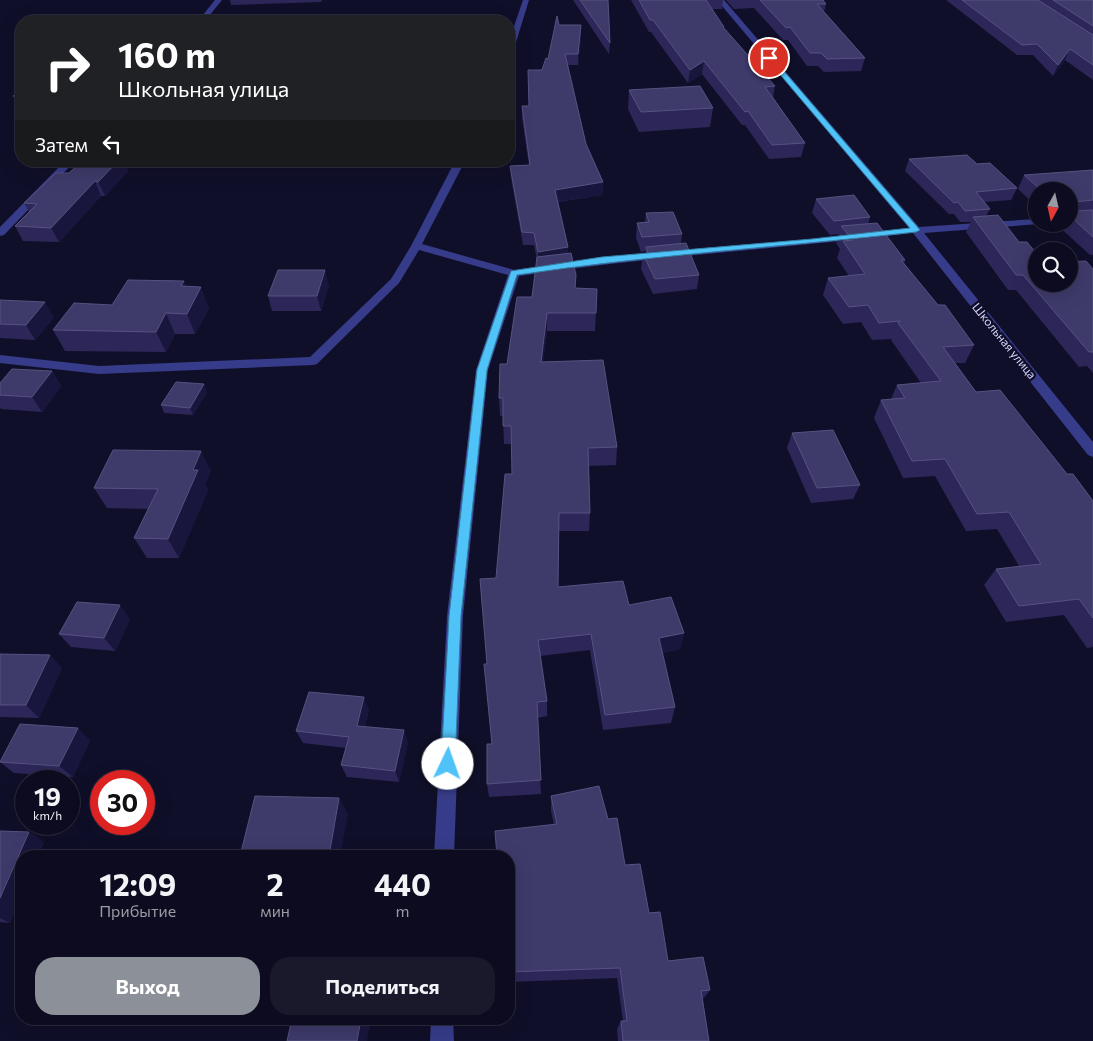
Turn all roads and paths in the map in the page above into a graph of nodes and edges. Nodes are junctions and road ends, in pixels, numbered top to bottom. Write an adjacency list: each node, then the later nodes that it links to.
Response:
1 (219, 0): 4 (street)
2 (526, 0): 5 (street)
3 (720, 0): 9 (street, Школьная улица)
4 (206, 15)
5 (515, 34)
6 (65, 167): 10 (street)
7 (455, 167): 11 (street)
8 (1028, 223): 9 (street)
9 (916, 230): 12 (street); 14 (street, Школьная улица)
10 (0, 233)
11 (416, 246): 12 (street); 13 (street)
12 (514, 272): 15 (street)
13 (0, 359)
14 (1093, 452)
15 (444, 850)
16 (442, 1025): 17 (street)
17 (442, 1041)

